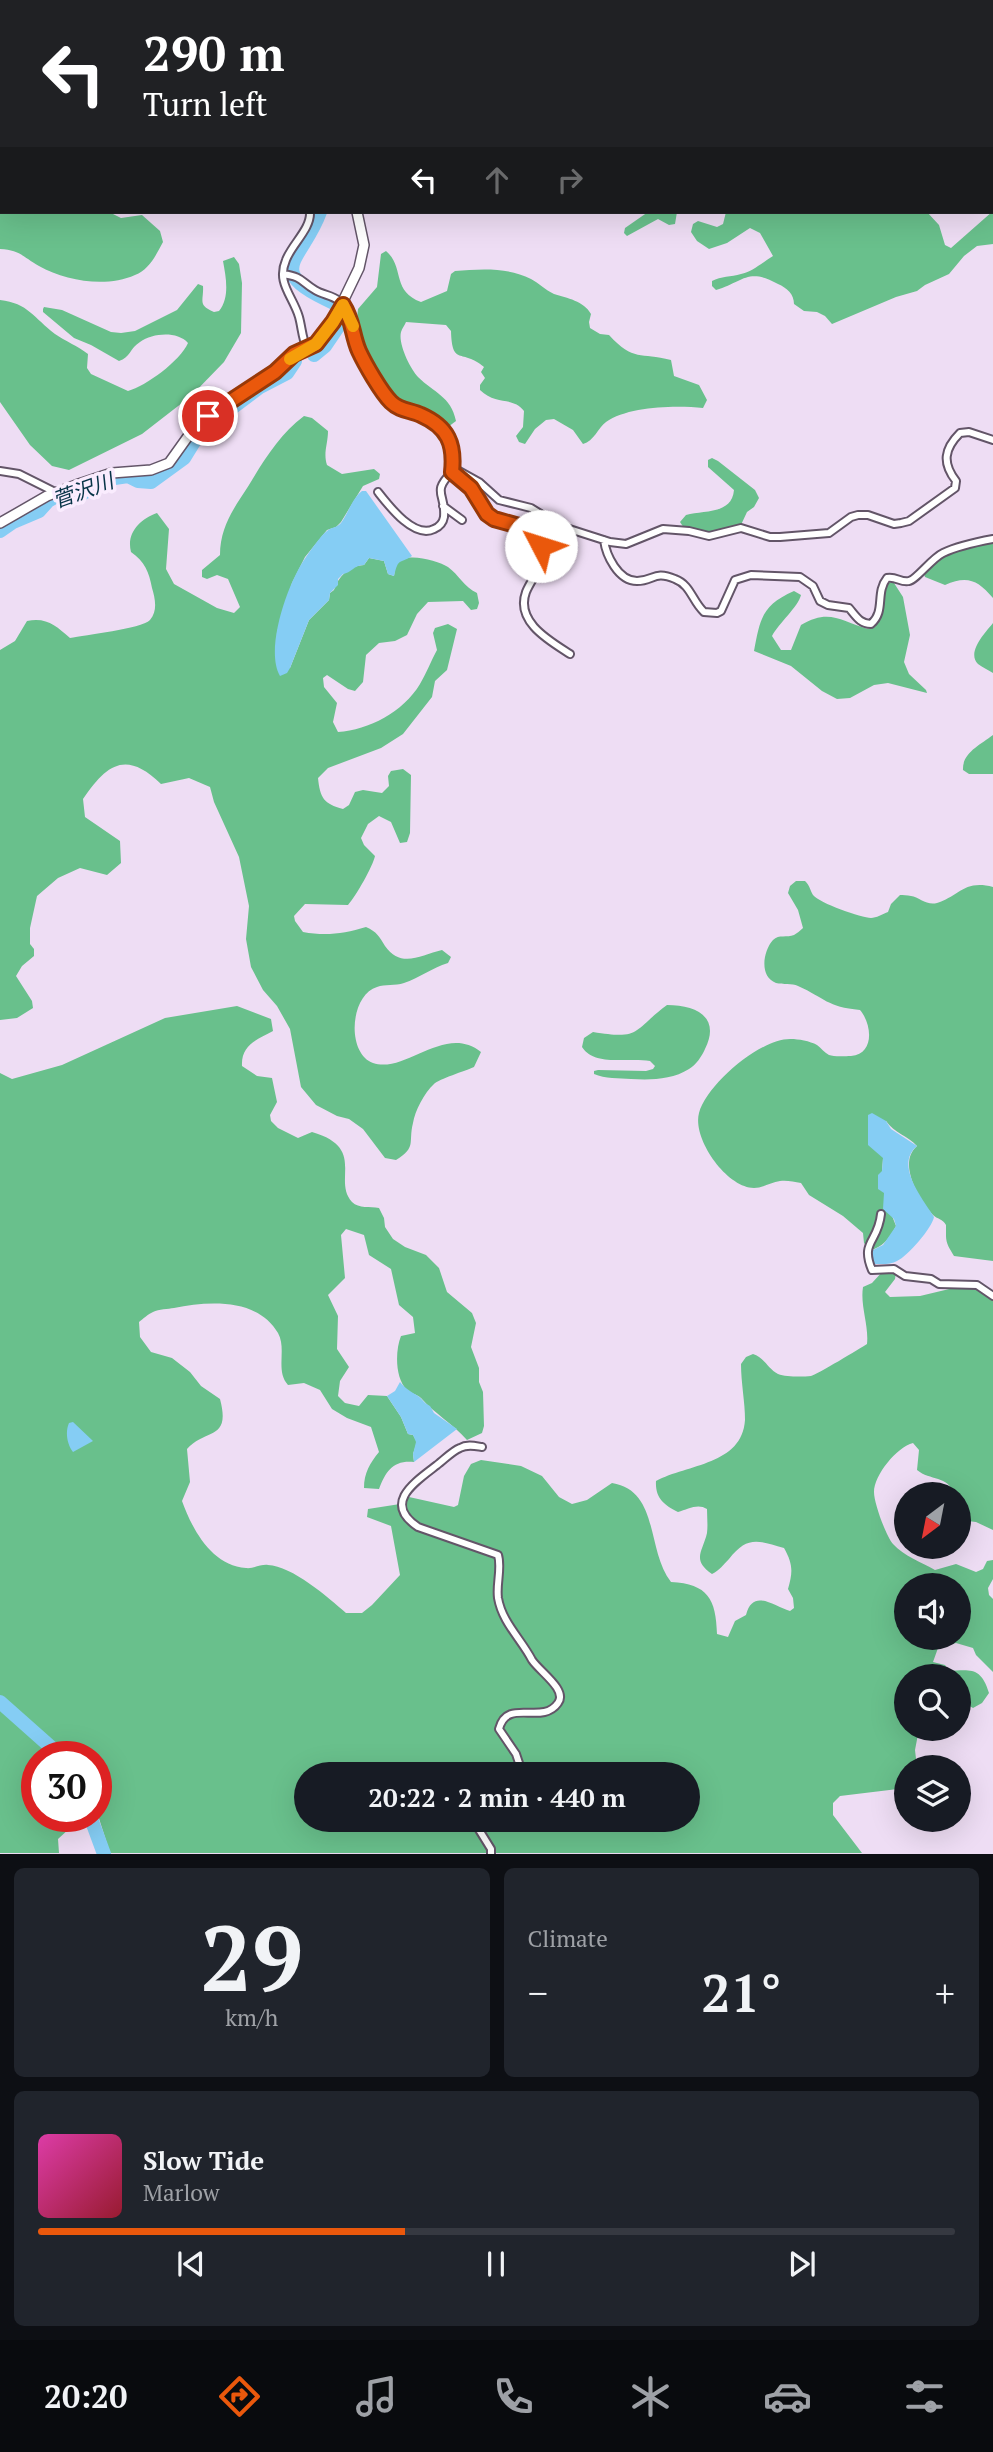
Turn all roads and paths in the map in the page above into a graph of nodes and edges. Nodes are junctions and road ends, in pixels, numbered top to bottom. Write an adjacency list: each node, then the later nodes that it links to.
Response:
1 (310, 214): 3 (street)
2 (358, 214): 4 (street)
3 (286, 274): 4 (street); 5 (street)
4 (343, 305): 5 (street); 7 (street)
5 (307, 349): 9 (street)
6 (993, 440): 14 (street)
7 (452, 469): 11 (street); 14 (street); 16 (street)
8 (0, 471): 9 (street)
9 (55, 492): 13 (street)
10 (378, 492): 11 (street)
11 (443, 506): 12 (street)
12 (462, 520)
13 (0, 523)
14 (604, 540): 15 (street)
15 (993, 540)
16 (570, 654)
17 (881, 1214): 18 (street)
18 (993, 1296)
19 (482, 1447): 20 (street)
20 (519, 1762)
21 (480, 1832): 22 (street)
22 (491, 1853)

